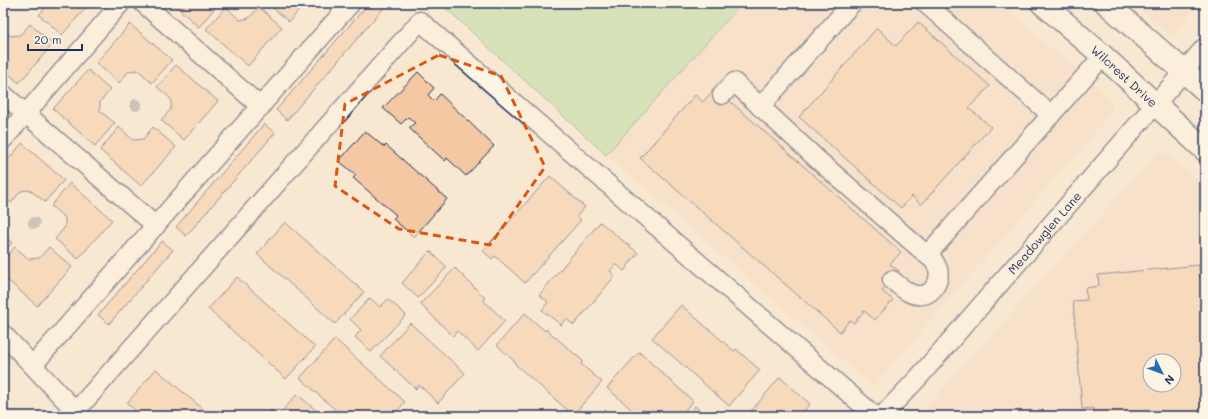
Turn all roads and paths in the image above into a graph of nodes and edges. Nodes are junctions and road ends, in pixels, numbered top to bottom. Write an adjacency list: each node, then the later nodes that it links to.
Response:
1 (120, 3): 17 (street)
2 (143, 3): 15 (street)
3 (351, 3): 15 (street)
4 (852, 3): 16 (street)
5 (925, 3): 18 (street)
6 (1042, 3): 9 (main road, Wilcrest Drive)
7 (1106, 3): 10 (main road)
8 (1205, 47): 10 (street, Meadowglen Lane)
9 (1103, 56): 14 (main road, Wilcrest Drive); 18 (street)
10 (1185, 72): 11 (main road); 14 (street, Meadowglen Lane)
11 (1205, 90)
12 (3, 94): 17 (street)
13 (722, 95): 16 (street)
14 (1155, 104): 20 (main road, Wilcrest Drive); 28 (street, Meadowglen Lane)
15 (261, 107): 21 (street)
16 (760, 107): 22 (street)
17 (26, 114): 19 (street); 21 (street)
18 (1051, 114): 22 (street)
19 (3, 140)
20 (1205, 150)
21 (156, 226): 25 (street)
22 (927, 255): 23 (street)
23 (892, 280)
24 (3, 334): 25 (street)
25 (33, 365): 26 (street)
26 (78, 413): 27 (street)
27 (875, 416)
28 (882, 416)

